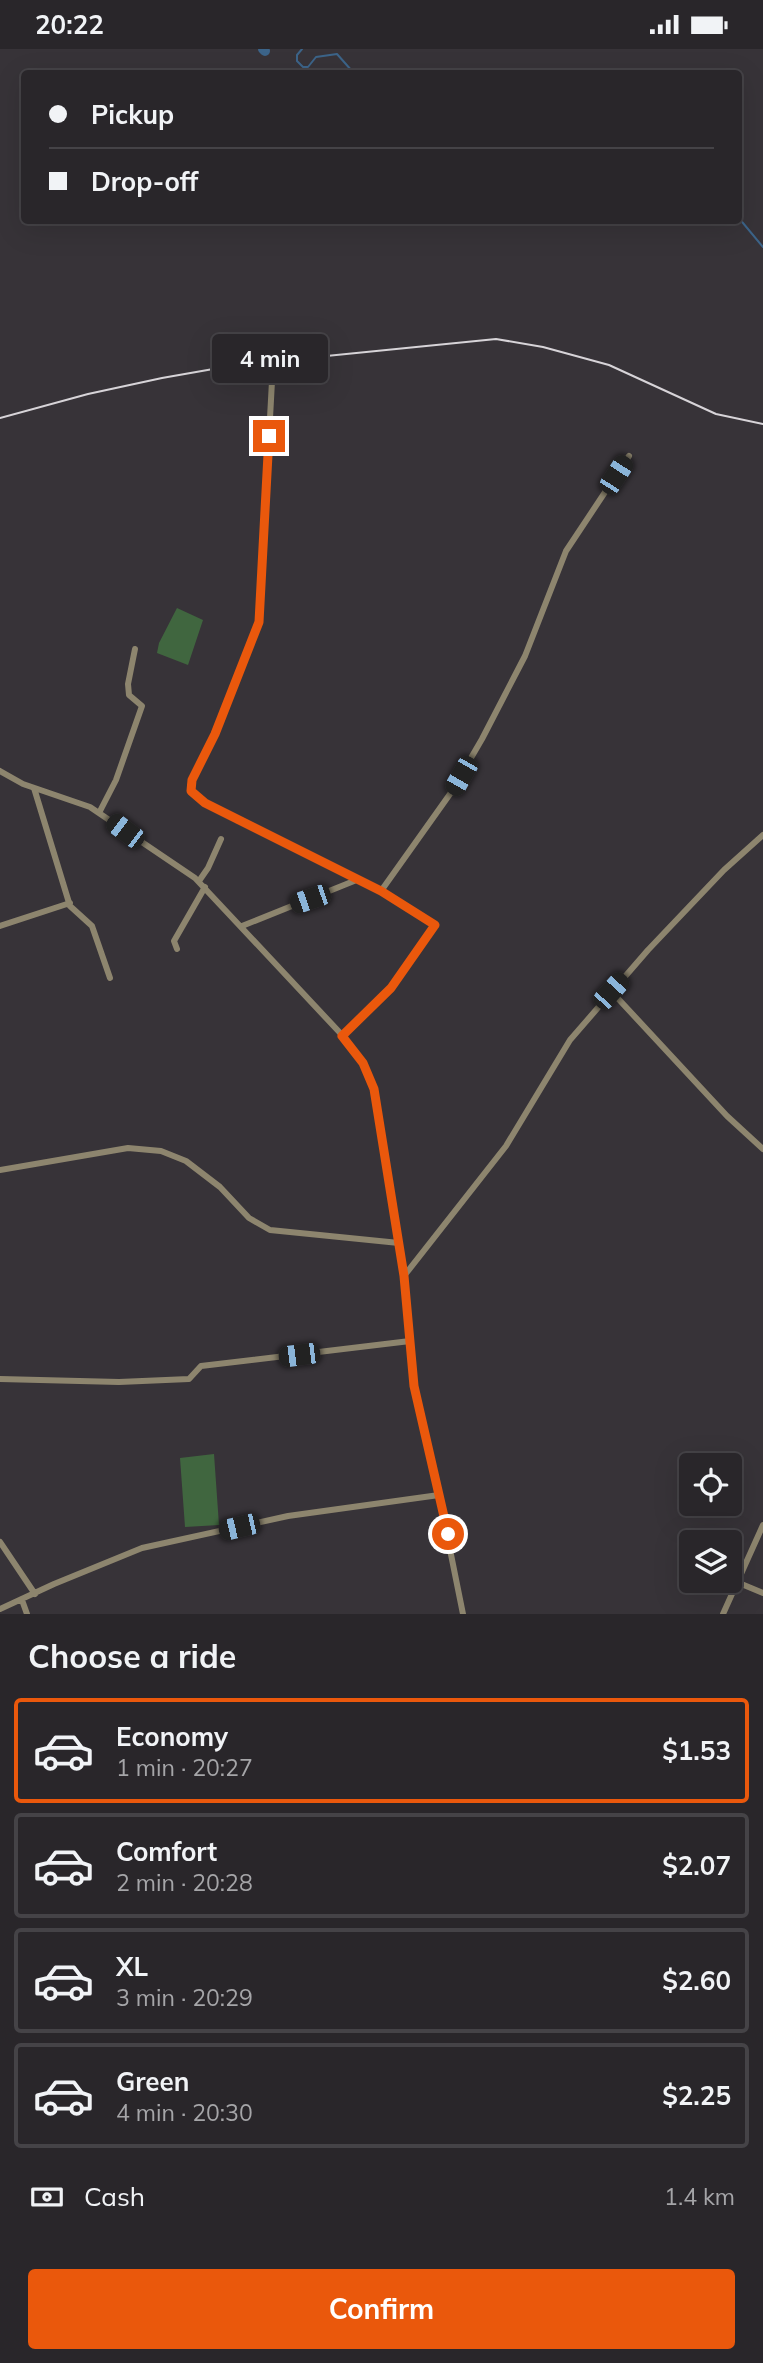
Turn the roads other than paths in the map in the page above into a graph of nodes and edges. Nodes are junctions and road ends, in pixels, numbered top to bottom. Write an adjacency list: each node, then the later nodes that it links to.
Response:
1 (269, 374): 9 (street)
2 (629, 456): 12 (street)
3 (135, 649): 6 (street)
4 (0, 771): 5 (street)
5 (34, 788): 6 (street); 13 (street)
6 (99, 813): 10 (street)
7 (763, 835): 18 (street)
8 (220, 839): 10 (street)
9 (359, 879): 12 (street); 15 (street)
10 (199, 881): 11 (street)
11 (205, 887): 15 (street); 16 (street)
12 (381, 891): 19 (street)
13 (70, 903): 14 (street); 17 (street)
14 (0, 926)
15 (242, 926): 19 (street)
16 (177, 949)
17 (110, 978)
18 (611, 991): 20 (street); 23 (street)
19 (342, 1036): 22 (street)
20 (763, 1149)
21 (0, 1170): 22 (street)
22 (399, 1243): 23 (street)
23 (404, 1276): 24 (street)
24 (410, 1341): 25 (street); 26 (street)
25 (0, 1379)
26 (439, 1495): 33 (street); 37 (street)
27 (763, 1525): 29 (street)
28 (0, 1542): 33 (street)
29 (742, 1576)
30 (742, 1584): 32 (street)
31 (734, 1593): 38 (street)
32 (763, 1593)
33 (35, 1594): 34 (street)
34 (22, 1600): 35 (street); 36 (street)
35 (0, 1609)
36 (27, 1614)
37 (463, 1614)
38 (723, 1614)

